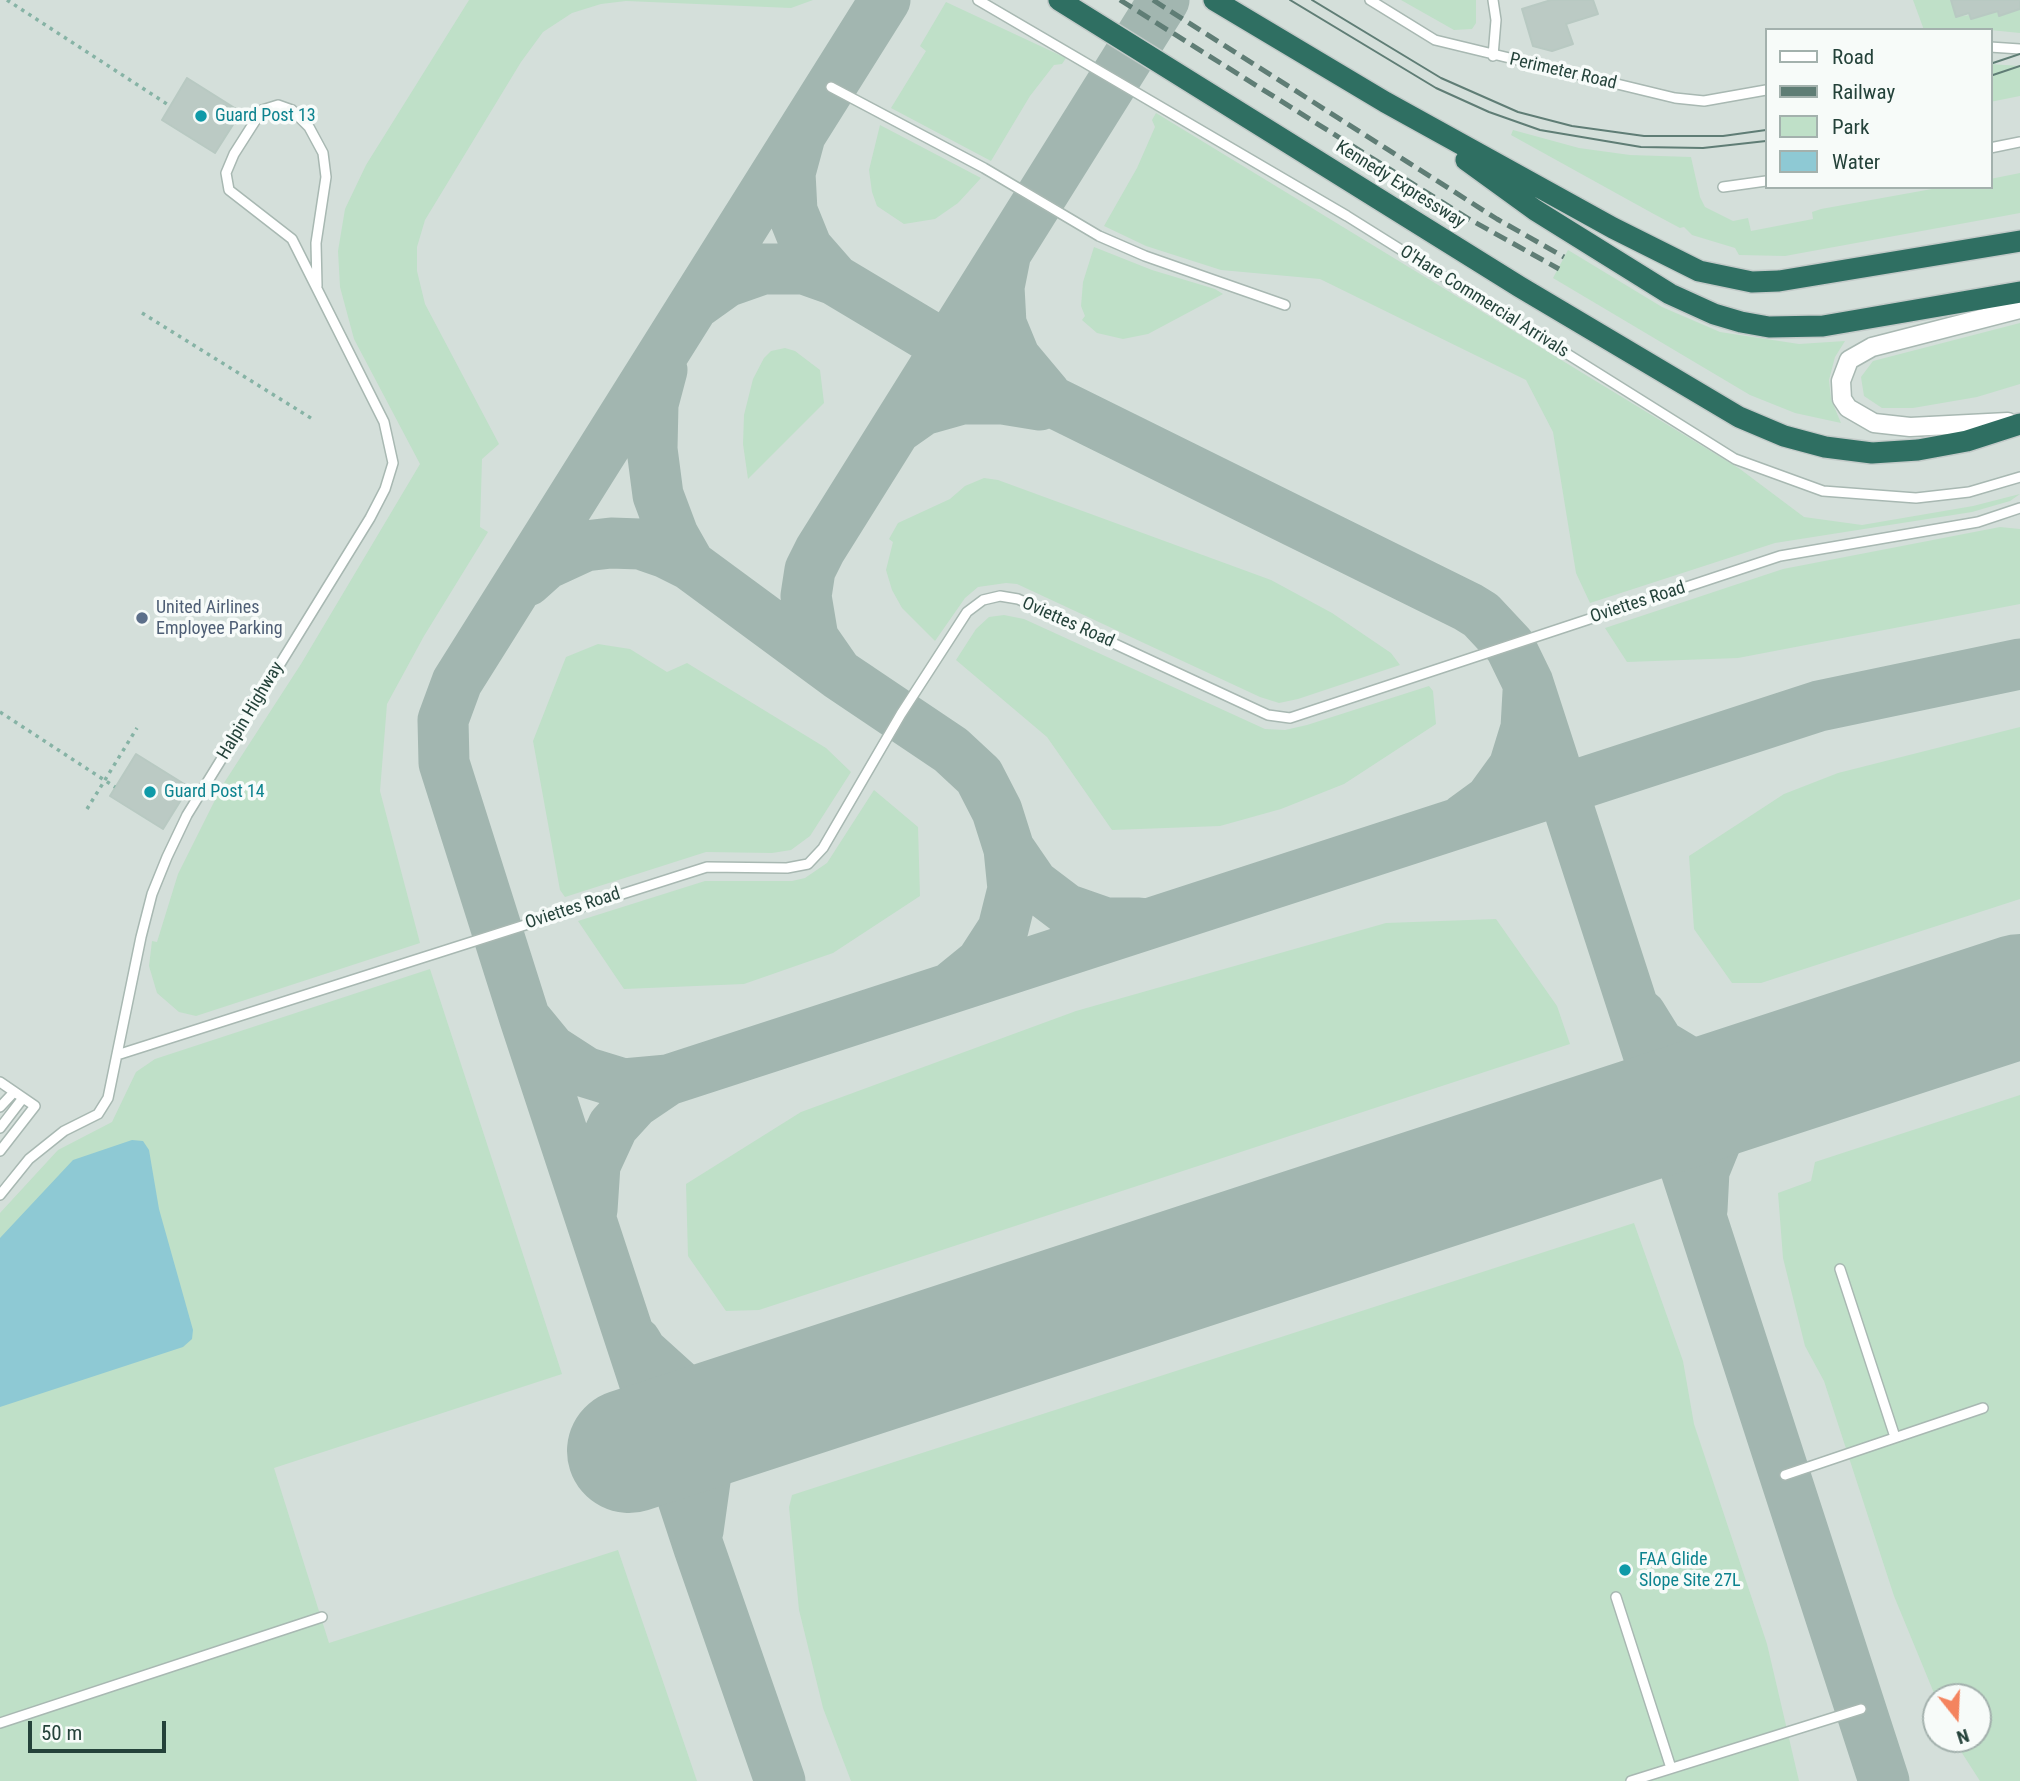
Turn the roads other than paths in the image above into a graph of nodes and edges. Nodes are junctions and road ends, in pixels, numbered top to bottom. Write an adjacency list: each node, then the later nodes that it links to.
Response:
1 (978, 0): 22 (lane, O'Hare Commercial Arrivals)
2 (1059, 0): 21 (highway, Kennedy Expressway)
3 (1214, 0): 11 (highway)
4 (1370, 0): 8 (lane, Perimeter Road)
5 (1493, 0): 8 (lane)
6 (1992, 47): 7 (lane)
7 (2020, 49)
8 (1493, 56): 10 (lane, Perimeter Road)
9 (831, 87): 19 (lane)
10 (1764, 90)
11 (1385, 102): 16 (highway); 18 (highway)
12 (2020, 142): 13 (lane)
13 (1992, 148)
14 (1764, 181): 15 (lane)
15 (1723, 187)
16 (2020, 241)
17 (317, 286): 17 (lane, Halpin Highway); 24 (lane, Halpin Highway)
18 (2020, 292)
19 (1285, 304)
20 (2020, 309): 21 (street)
21 (2020, 422)
22 (2019, 478)
23 (2020, 508): 24 (lane, Oviettes Road)
24 (117, 1055): 31 (lane, Halpin Highway)
25 (0, 1082): 26 (lane)
26 (14, 1092): 27 (lane); 28 (lane)
27 (23, 1098): 29 (lane); 30 (lane)
28 (0, 1107)
29 (0, 1128)
30 (0, 1152)
31 (0, 1195)
32 (1840, 1269): 34 (lane)
33 (1983, 1408): 34 (lane)
34 (1895, 1437): 35 (lane)
35 (1785, 1475)
36 (1616, 1597): 40 (lane)
37 (321, 1617): 39 (lane)
38 (1861, 1709): 40 (lane)
39 (0, 1723)
40 (1671, 1768): 41 (lane)
41 (1631, 1781)

